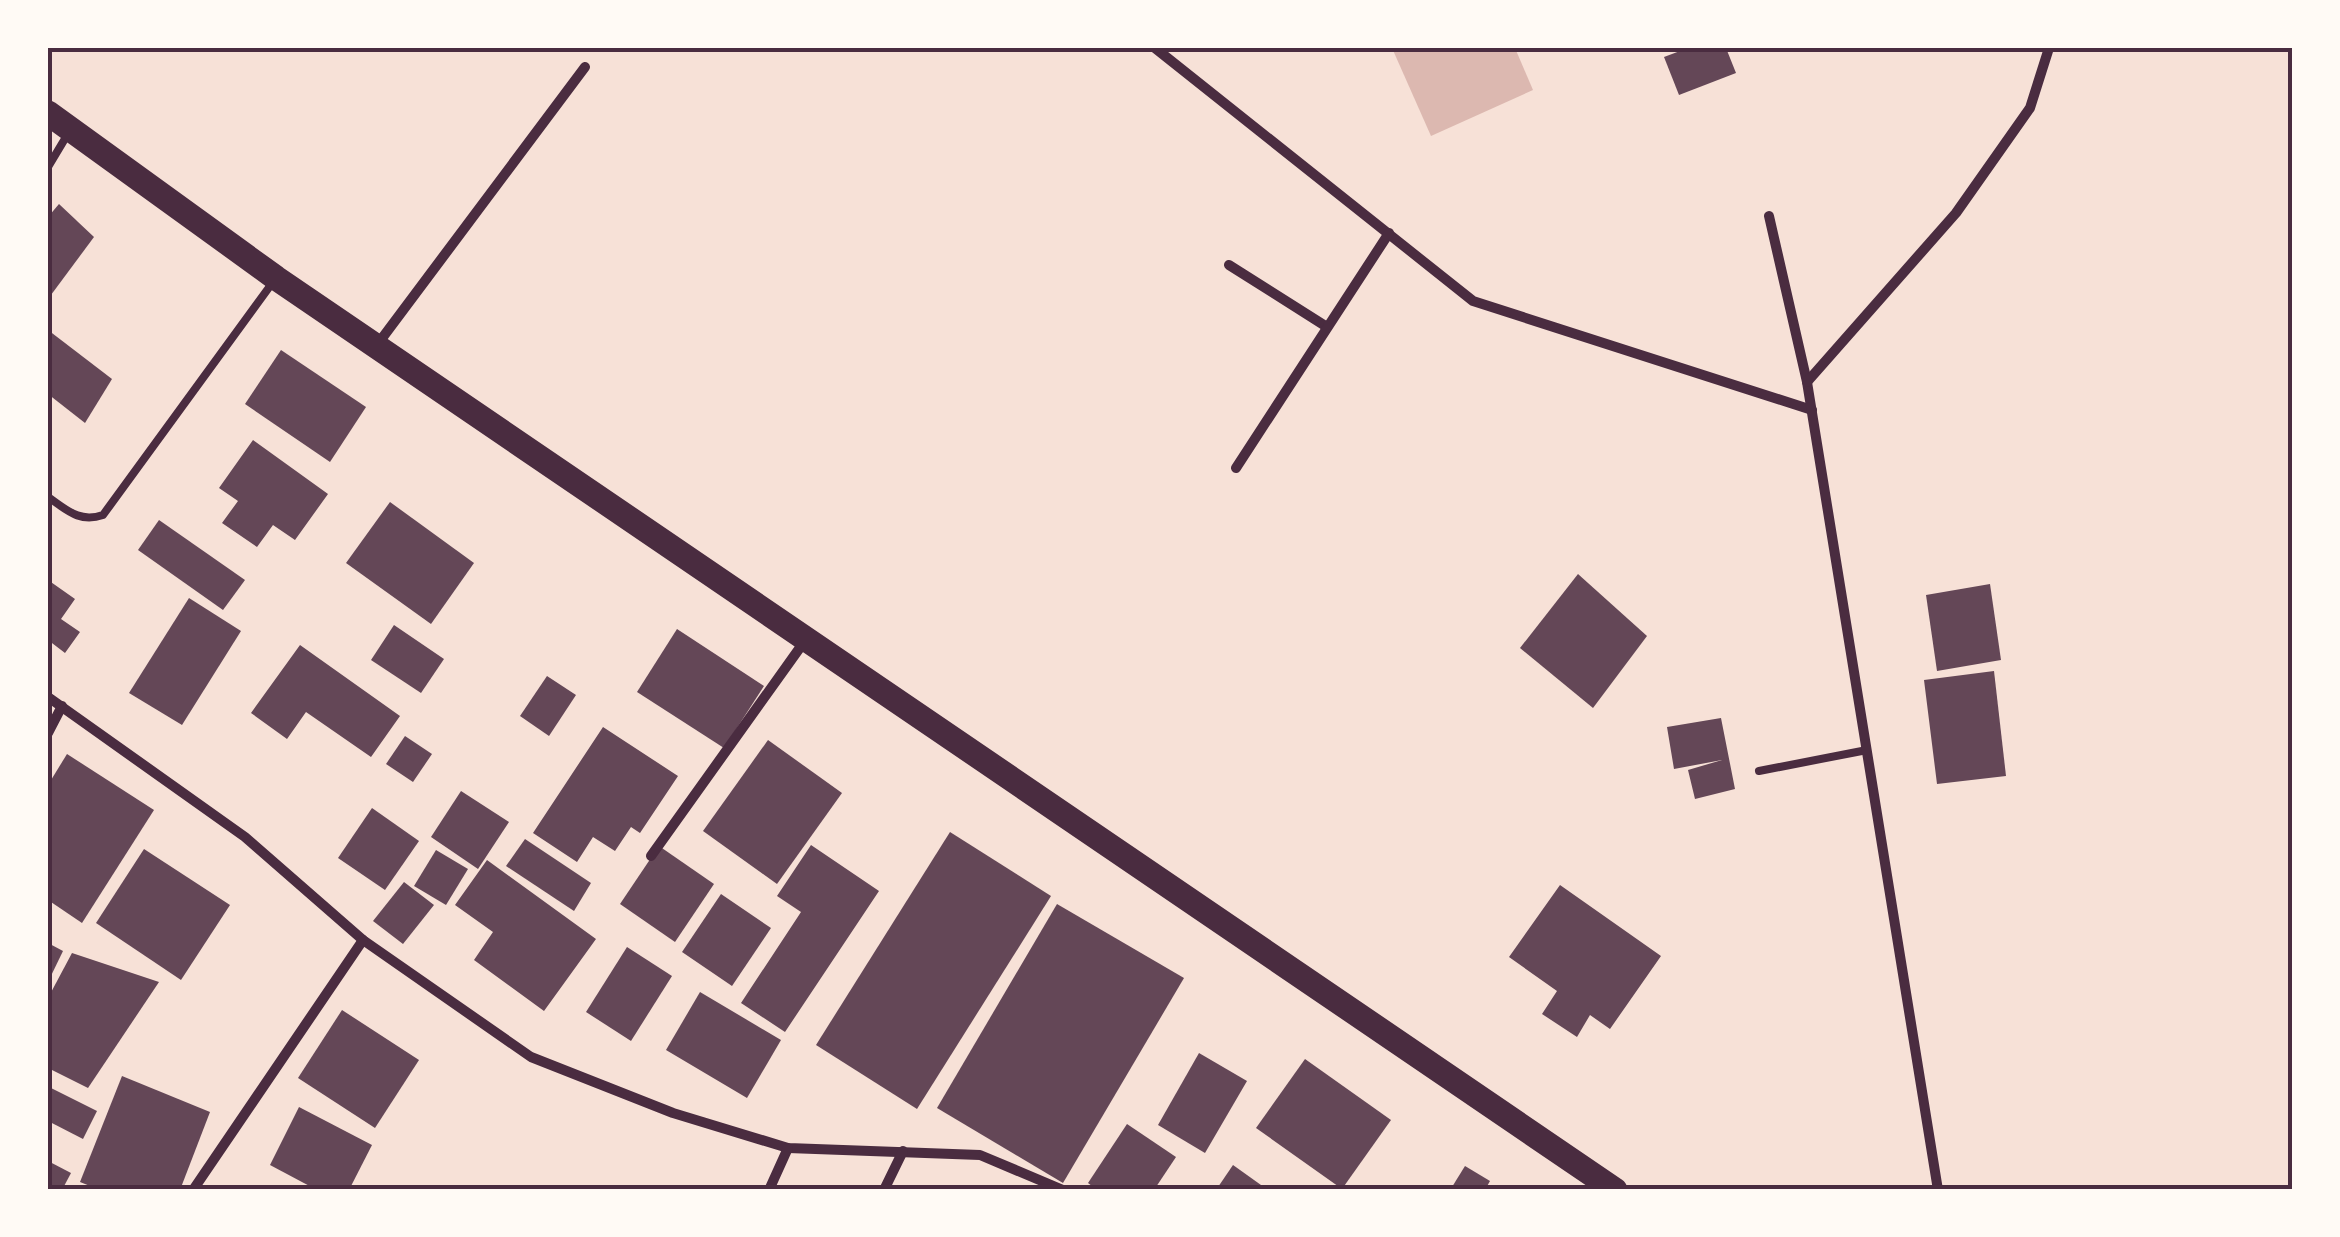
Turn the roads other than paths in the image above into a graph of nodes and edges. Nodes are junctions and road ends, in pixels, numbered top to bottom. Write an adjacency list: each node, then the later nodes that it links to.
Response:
1 (1155, 48): 8 (street)
2 (2049, 48): 13 (street)
3 (585, 67): 12 (street)
4 (48, 113): 5 (main road)
5 (70, 132): 6 (lane); 10 (main road)
6 (48, 167)
7 (1769, 216): 13 (street)
8 (1389, 232): 11 (street); 14 (street)
9 (1229, 265): 11 (street)
10 (276, 278): 12 (main road); 16 (lane)
11 (1328, 327): 15 (street)
12 (376, 346): 17 (main road)
13 (1807, 382): 14 (street)
14 (1812, 410): 21 (street)
15 (1236, 468)
16 (48, 497)
17 (805, 641): 23 (street); 31 (main road)
18 (48, 697): 19 (street)
19 (62, 706): 20 (street); 24 (street)
20 (48, 733)
21 (1867, 750): 22 (lane); 32 (street)
22 (1759, 771)
23 (650, 856)
24 (362, 940): 25 (street); 27 (street)
25 (788, 1148): 26 (street); 28 (street)
26 (902, 1151): 29 (street); 30 (street)
27 (193, 1190)
28 (769, 1190)
29 (884, 1190)
30 (1063, 1190)
31 (1614, 1190)
32 (1938, 1190)

